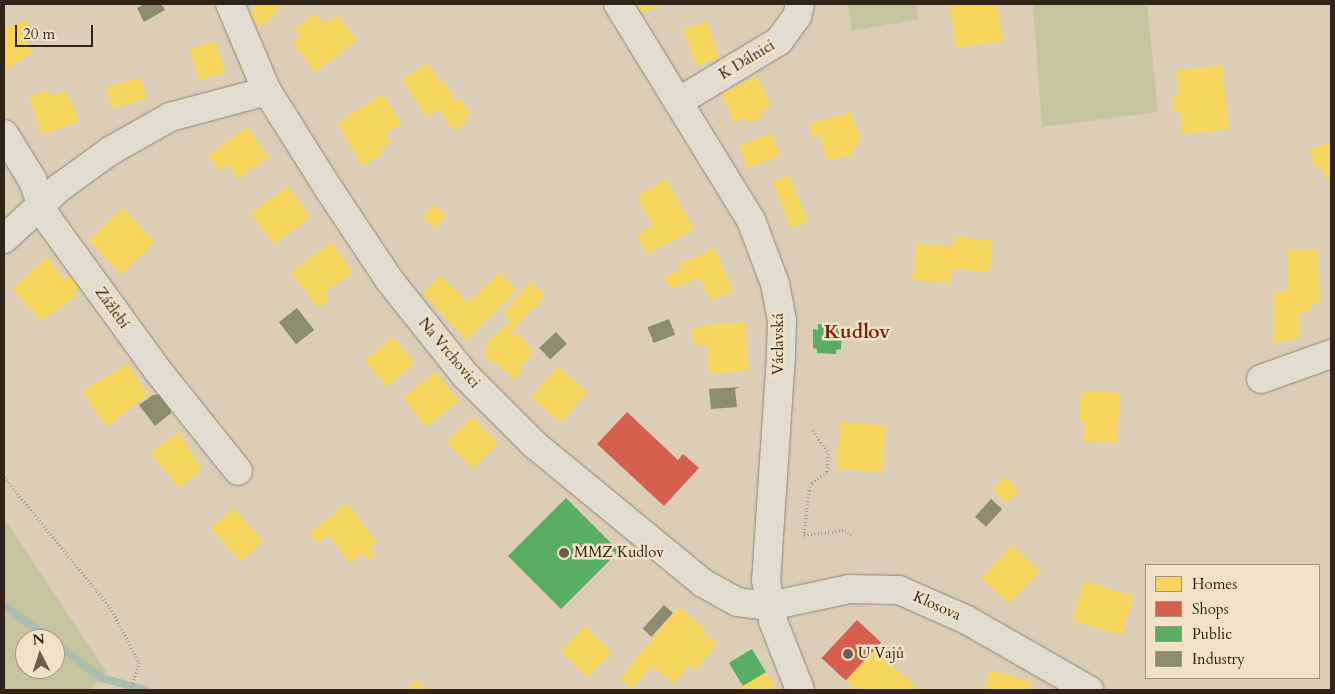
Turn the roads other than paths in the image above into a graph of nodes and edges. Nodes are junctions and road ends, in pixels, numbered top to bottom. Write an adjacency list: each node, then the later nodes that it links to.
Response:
1 (230, 4): 4 (street, Na Vrchovici)
2 (618, 4): 5 (street, Václavská)
3 (800, 4): 5 (street, K Dálnici)
4 (267, 91): 7 (street); 12 (street, Na Vrchovici)
5 (678, 102): 12 (street, Václavská)
6 (4, 134): 7 (street, Zážlebí)
7 (42, 203): 8 (street); 11 (street, Zážlebí)
8 (4, 239)
9 (1331, 354): 10 (street)
10 (1260, 379)
11 (238, 470)
12 (770, 606): 13 (street, Václavská); 14 (street, Klosova)
13 (800, 690)
14 (1089, 690)

